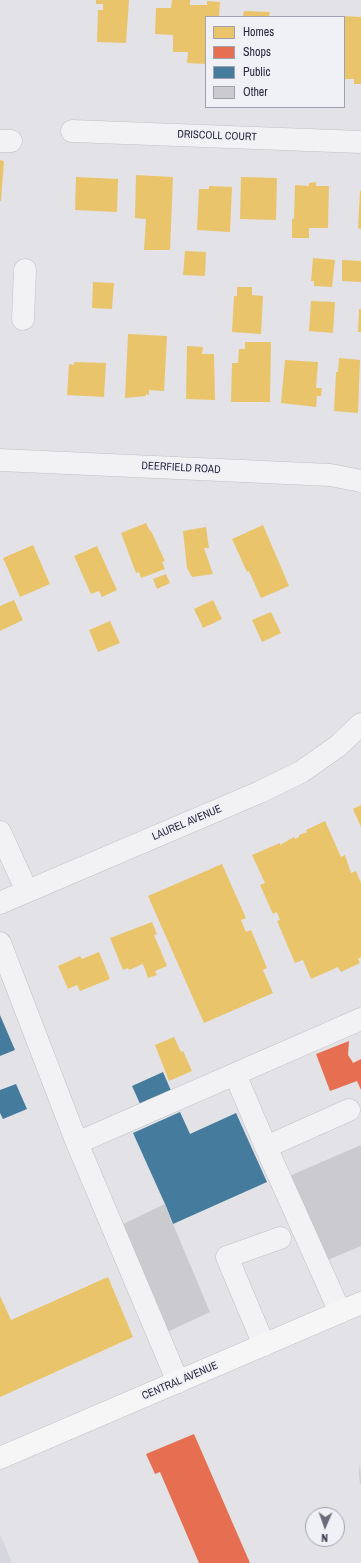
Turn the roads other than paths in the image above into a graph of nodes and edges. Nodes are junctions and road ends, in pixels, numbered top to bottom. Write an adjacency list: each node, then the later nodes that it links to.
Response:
1 (72, 131): 2 (street, DRISCOLL COURT)
2 (361, 142)
3 (25, 270): 4 (street)
4 (23, 320)
5 (0, 460): 6 (street, DEERFIELD ROAD)
6 (361, 481)
7 (361, 724): 9 (street, LAUREL AVENUE)
8 (0, 832): 9 (street)
9 (27, 891): 10 (street, LAUREL AVENUE)
10 (0, 903)
11 (0, 943): 15 (street)
12 (361, 1019): 13 (street)
13 (235, 1074): 15 (street); 16 (street)
14 (349, 1110): 16 (street)
15 (77, 1143): 21 (street)
16 (266, 1147): 19 (street)
17 (280, 1238): 20 (street)
18 (361, 1303): 19 (main road, CENTRAL AVENUE)
19 (340, 1312): 20 (main road, CENTRAL AVENUE)
20 (264, 1345): 21 (main road, CENTRAL AVENUE)
21 (178, 1382): 22 (main road, CENTRAL AVENUE)
22 (0, 1458)

